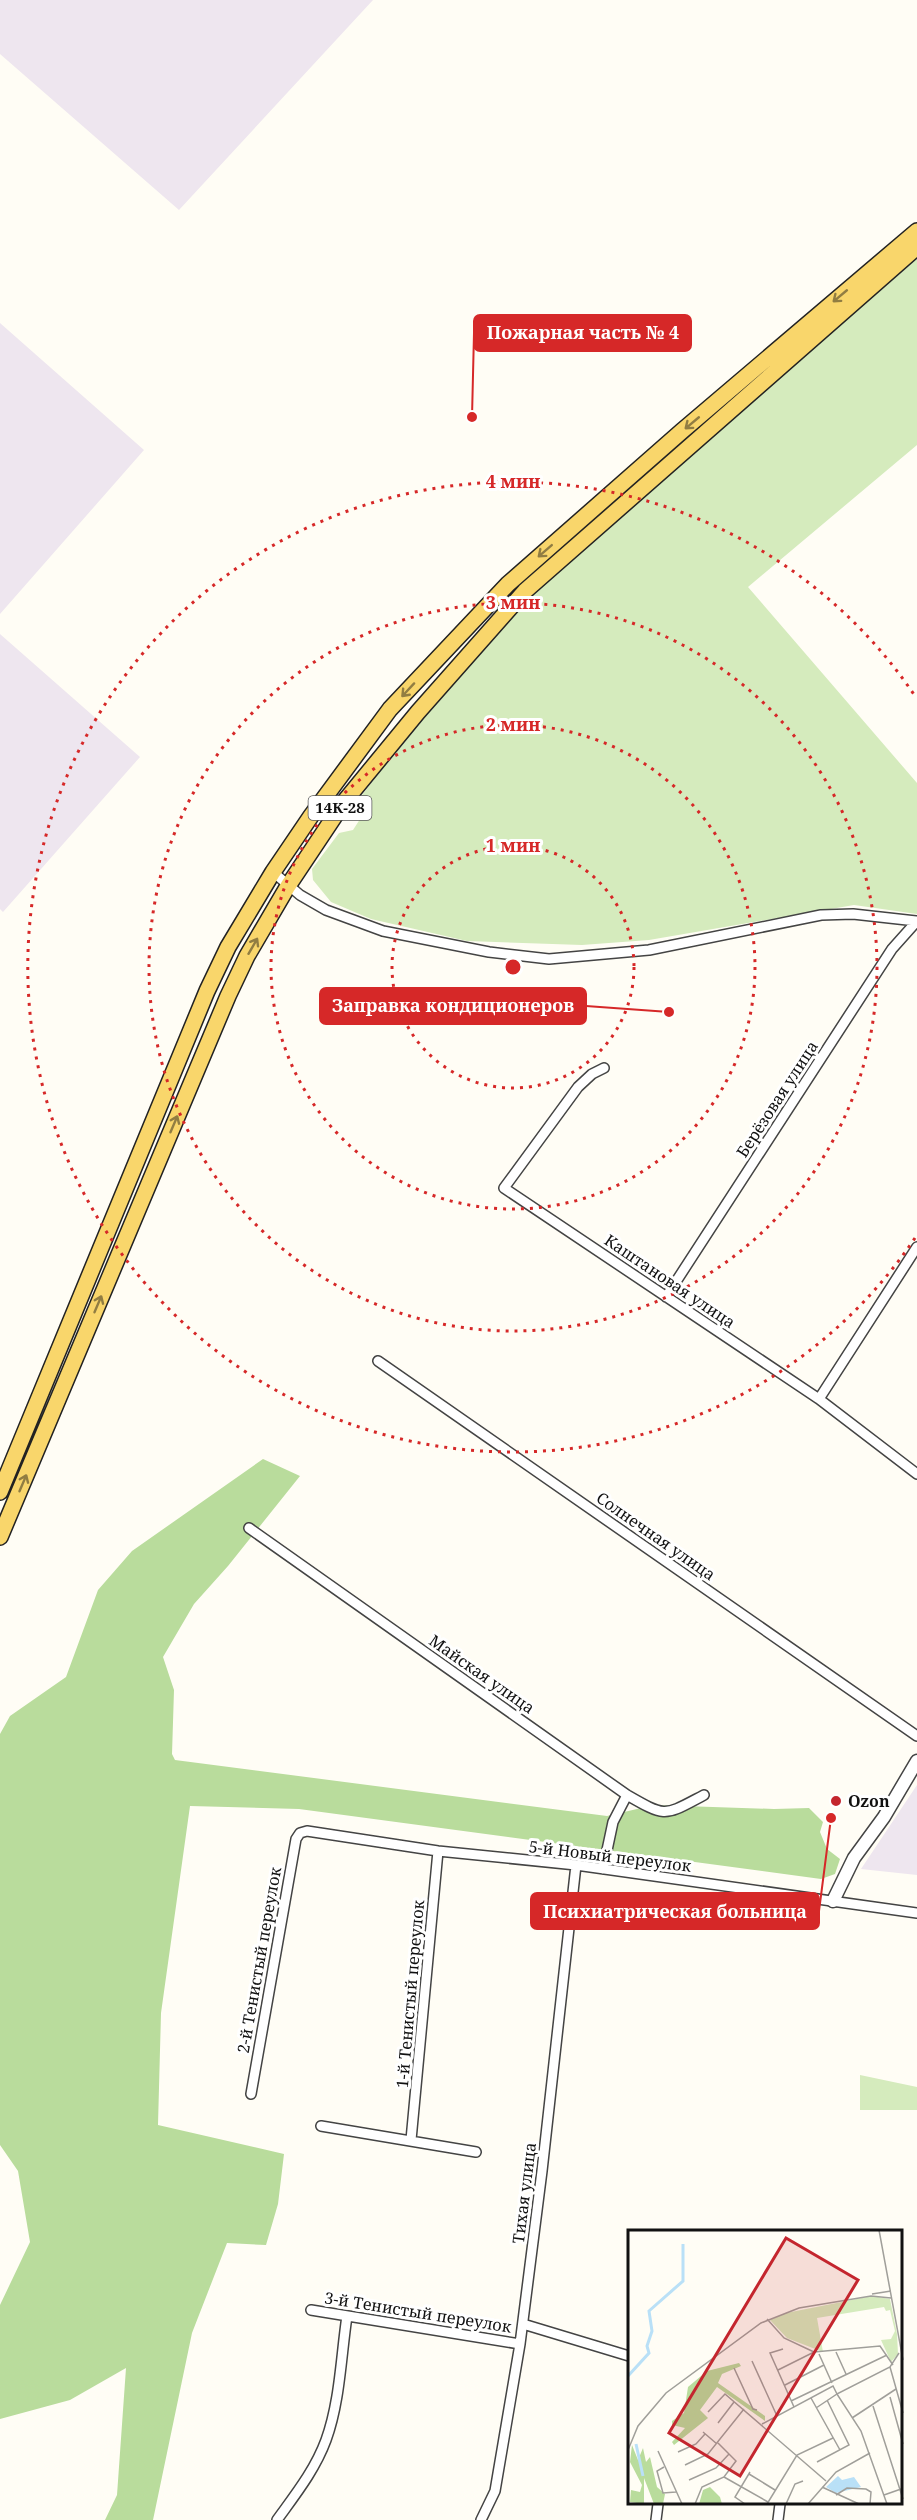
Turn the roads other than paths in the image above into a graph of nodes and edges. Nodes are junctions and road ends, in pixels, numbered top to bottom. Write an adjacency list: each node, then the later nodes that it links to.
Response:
1 (917, 231): 3 (main road, 14К-28, one-way to 3)
2 (917, 247): 4 (main road, 14К-28)
3 (273, 872): 4 (street); 12 (main road, 14К-28)
4 (288, 886): 5 (street); 14 (main road, 14К-28, one-way to 4)
5 (916, 921): 8 (street, Берёзовая улица)
6 (604, 1068): 8 (street, Каштановая улица)
7 (917, 1247): 10 (street)
8 (666, 1297): 10 (street, Каштановая улица)
9 (378, 1361): 15 (street, Солнечная улица)
10 (819, 1399): 11 (street, Каштановая улица)
11 (917, 1474)
12 (0, 1492)
13 (249, 1528): 17 (street, Майская улица)
14 (0, 1537)
15 (917, 1736)
16 (917, 1761): 23 (street)
17 (627, 1794): 18 (street, Майская улица); 22 (street)
18 (704, 1795)
19 (300, 1833): 20 (street, 5-й Новый переулок); 25 (street, 2-й Тенистый переулок)
20 (438, 1851): 21 (street, 5-й Новый переулок); 27 (street, 1-й Тенистый переулок)
21 (576, 1865): 22 (street, 5-й Новый переулок); 31 (street, Тихая улица)
22 (603, 1869): 23 (street, 5-й Новый переулок)
23 (833, 1901): 24 (street, 5-й Новый переулок)
24 (917, 1912)
25 (251, 2094)
26 (321, 2126): 27 (street)
27 (411, 2140): 28 (street)
28 (476, 2152)
29 (311, 2310): 30 (street, 3-й Тенистый переулок)
30 (347, 2316): 32 (street, 3-й Тенистый переулок); 36 (street)
31 (523, 2324): 32 (street, Тихая улица); 33 (street)
32 (520, 2344): 37 (street, Тихая улица)
33 (628, 2356)
34 (658, 2505): 38 (street)
35 (780, 2505): 39 (street)
36 (277, 2520)
37 (481, 2520)
38 (656, 2520)
39 (778, 2520)

